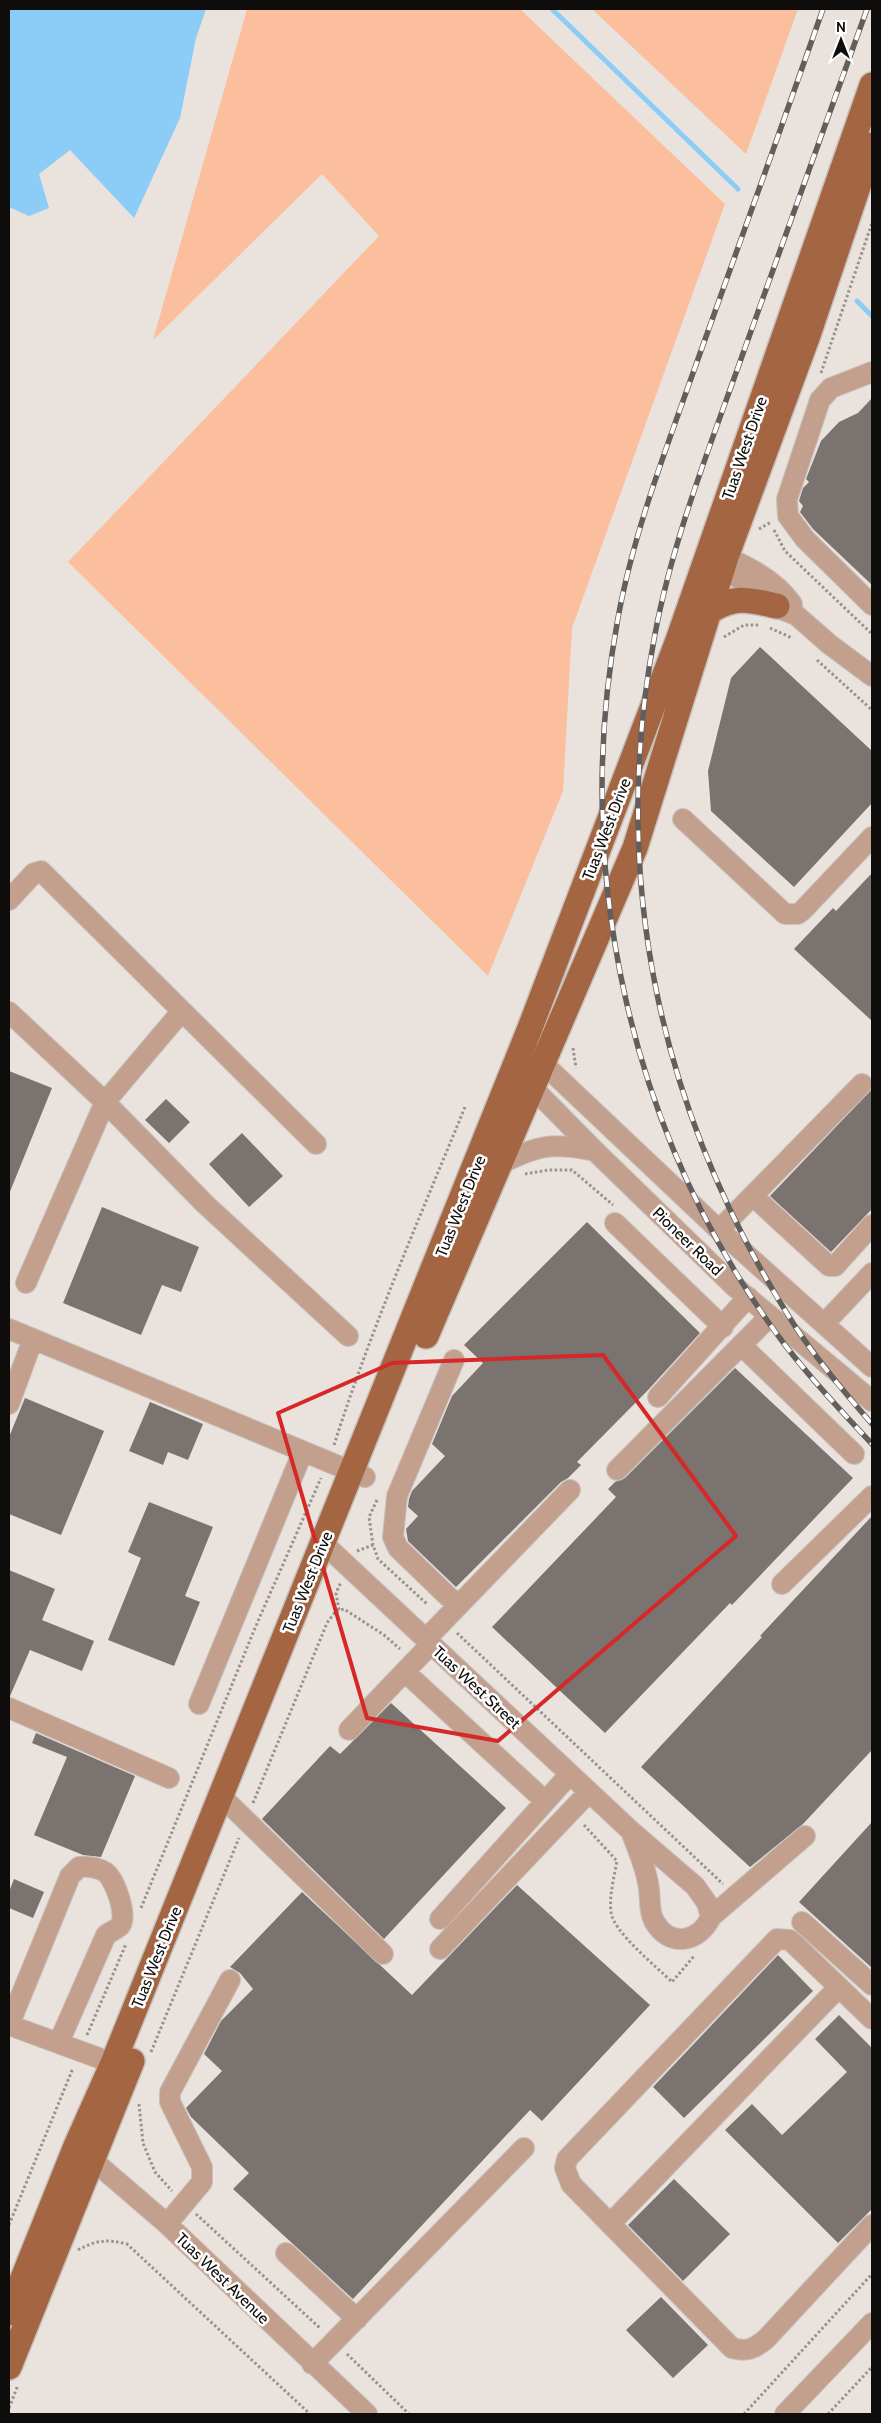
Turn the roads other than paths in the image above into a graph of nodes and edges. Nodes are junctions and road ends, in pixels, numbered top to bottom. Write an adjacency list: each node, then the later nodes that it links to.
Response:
1 (872, 85): 4 (main road, Tuas West Drive)
2 (872, 145): 4 (main road, Tuas West Drive)
3 (872, 372): 5 (street)
4 (715, 560): 6 (main road, Tuas West Drive); 7 (street); 14 (main road, Tuas West Drive)
5 (872, 605)
6 (710, 611): 7 (main road); 15 (main road, Tuas West Drive)
7 (787, 611): 8 (street)
8 (872, 676)
9 (683, 819): 10 (street)
10 (872, 837)
11 (9, 900): 12 (street)
12 (182, 1011): 18 (street); 19 (street)
13 (9, 1012): 18 (street)
14 (519, 1056): 15 (street, Pioneer Road); 17 (street, Pioneer Road); 44 (main road, Tuas West Drive)
15 (543, 1063): 17 (main road, Tuas West Drive); 25 (street, Pioneer Road)
16 (862, 1084): 22 (street)
17 (532, 1089): 20 (street, Pioneer Road); 21 (main road, Tuas West Drive)
18 (106, 1102): 27 (street); 33 (street)
19 (316, 1144)
20 (595, 1151): 21 (street); 28 (street, Pioneer Road)
21 (498, 1165): 44 (main road, Tuas West Drive)
22 (753, 1196): 24 (street); 25 (street)
23 (615, 1224): 31 (street)
24 (872, 1225)
25 (719, 1230): 30 (street, Pioneer Road)
26 (872, 1273): 30 (street)
27 (26, 1283)
28 (748, 1297): 29 (street, Pioneer Road); 31 (street)
29 (770, 1316): 35 (street); 39 (street, Pioneer Road)
30 (824, 1324): 37 (street, Pioneer Road)
31 (723, 1327): 38 (street)
32 (9, 1329): 34 (street)
33 (348, 1336)
34 (33, 1339): 40 (street); 41 (street)
35 (741, 1345): 42 (street); 43 (street)
36 (454, 1360): 49 (street)
37 (872, 1367)
38 (658, 1396)
39 (872, 1401)
40 (9, 1404)
41 (303, 1451): 44 (street); 52 (street)
42 (854, 1454)
43 (617, 1470)
44 (359, 1474): 47 (main road, Tuas West Drive)
45 (570, 1490): 49 (street)
46 (872, 1496): 48 (street)
47 (329, 1549): 50 (street, Tuas West Street); 59 (main road, Tuas West Drive)
48 (782, 1584)
49 (458, 1606): 50 (street)
50 (428, 1642): 51 (street); 55 (street, Tuas West Street)
51 (410, 1667): 54 (street); 58 (street)
52 (199, 1704)
53 (9, 1708): 56 (street)
54 (349, 1730)
55 (570, 1774): 57 (street, Tuas West Street); 58 (street)
56 (169, 1778)
57 (589, 1792): 60 (street, Tuas West Street); 65 (street)
58 (545, 1801): 63 (street)
59 (234, 1807): 66 (street); 73 (main road, Tuas West Drive)
60 (631, 1831): 62 (street, Tuas West Street); 62 (street, Tuas West Street)
61 (805, 1836): 62 (street)
62 (711, 1917)
63 (440, 1919)
64 (802, 1922): 68 (street)
65 (440, 1949)
66 (383, 1954)
67 (230, 1980): 76 (street)
68 (872, 1985)
69 (839, 1987): 70 (street); 77 (street); 77 (street)
70 (872, 2020)
71 (9, 2025): 72 (street); 72 (street)
72 (59, 2042): 73 (street)
73 (121, 2066): 75 (main road, Tuas West Drive)
74 (524, 2148): 81 (street)
75 (84, 2153): 76 (street, Tuas West Avenue); 80 (main road, Tuas West Drive); 84 (main road, Tuas West Drive)
76 (167, 2224): 83 (street, Tuas West Avenue)
77 (610, 2224): 78 (street)
78 (872, 2225)
79 (286, 2253): 81 (street)
80 (9, 2313)
81 (357, 2319): 83 (street)
82 (872, 2323): 86 (street)
83 (312, 2364): 85 (street, Tuas West Avenue)
84 (14, 2374)
85 (367, 2414)
86 (785, 2414)

